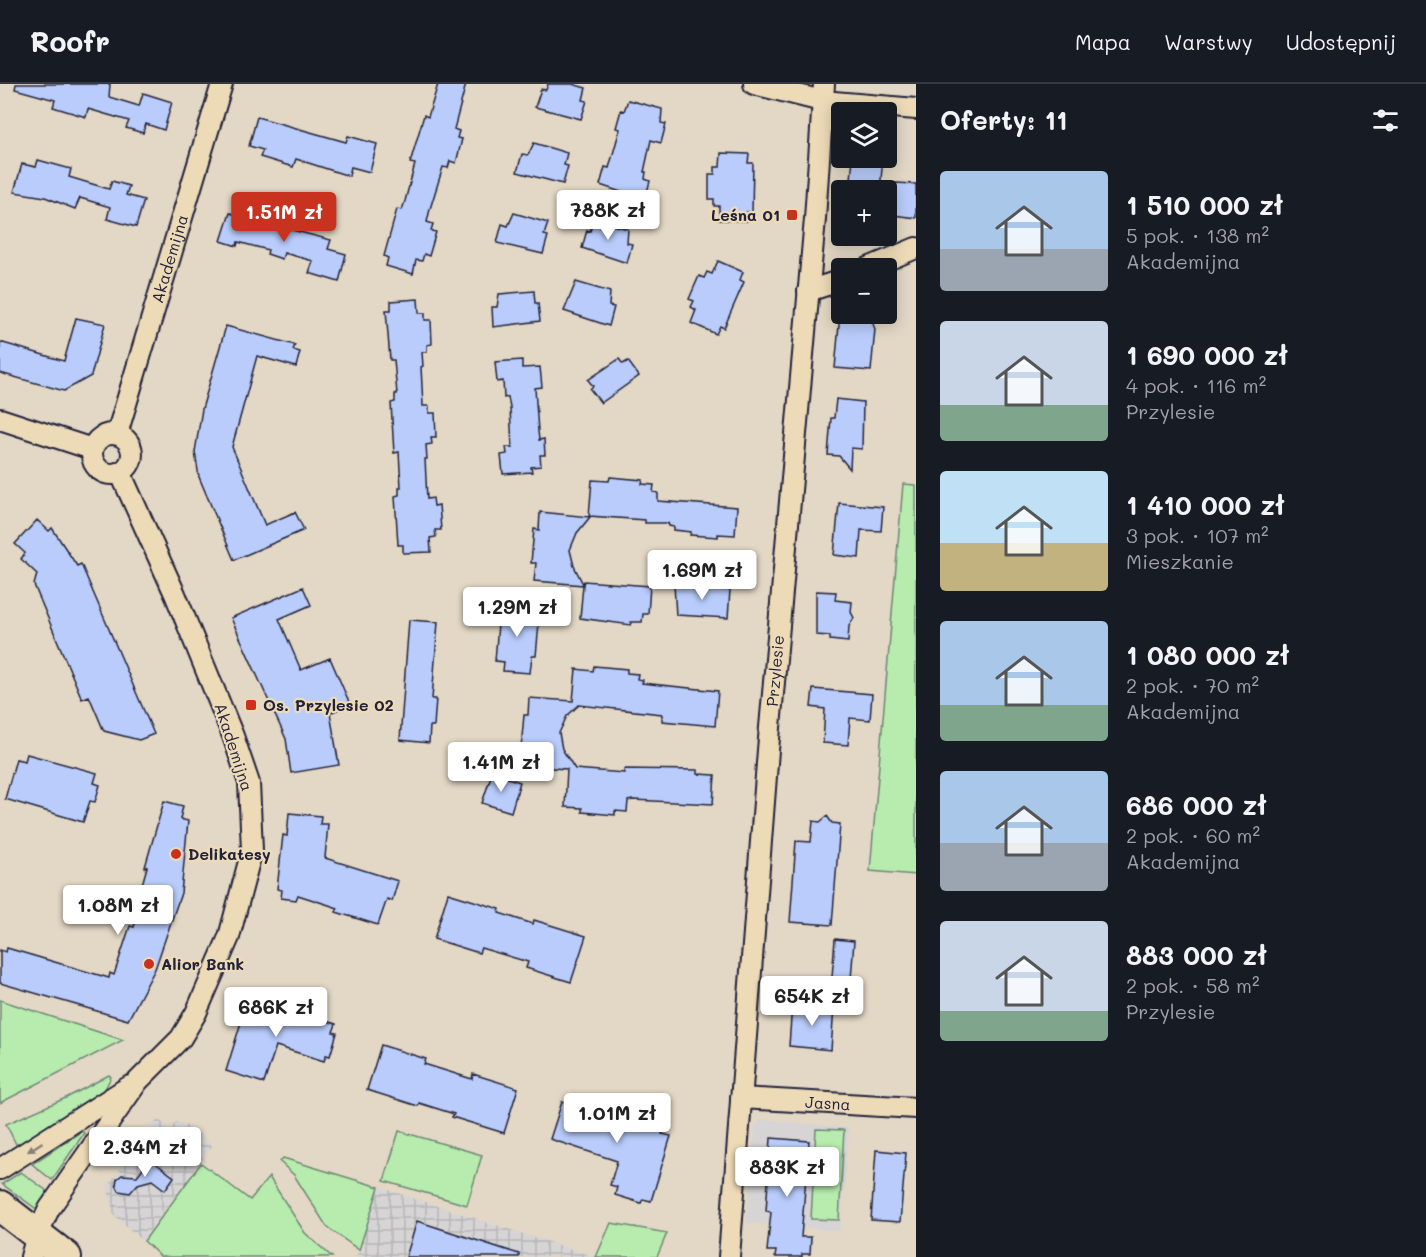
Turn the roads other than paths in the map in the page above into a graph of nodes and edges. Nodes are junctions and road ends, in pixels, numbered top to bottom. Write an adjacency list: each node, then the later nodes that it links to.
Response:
1 (222, 84): 10 (street, Akademijna)
2 (754, 84): 3 (street)
3 (823, 93): 4 (street); 8 (street, Przylesie)
4 (916, 109)
5 (916, 248): 6 (street)
6 (892, 258)
7 (831, 284): 8 (street)
8 (808, 291): 14 (street, Przylesie)
9 (0, 419): 11 (street)
10 (117, 434): 11 (street); 12 (street)
11 (92, 449): 12 (street)
12 (120, 472): 13 (street, Akademijna)
13 (138, 1081): 16 (street, Akademijna, one-way to 16); 18 (street, Akademijna)
14 (741, 1098): 15 (street, Jasna); 20 (street, Przylesie)
15 (916, 1108)
16 (0, 1169)
17 (0, 1206): 18 (main road)
18 (34, 1246): 19 (main road)
19 (66, 1257)
20 (729, 1257)

